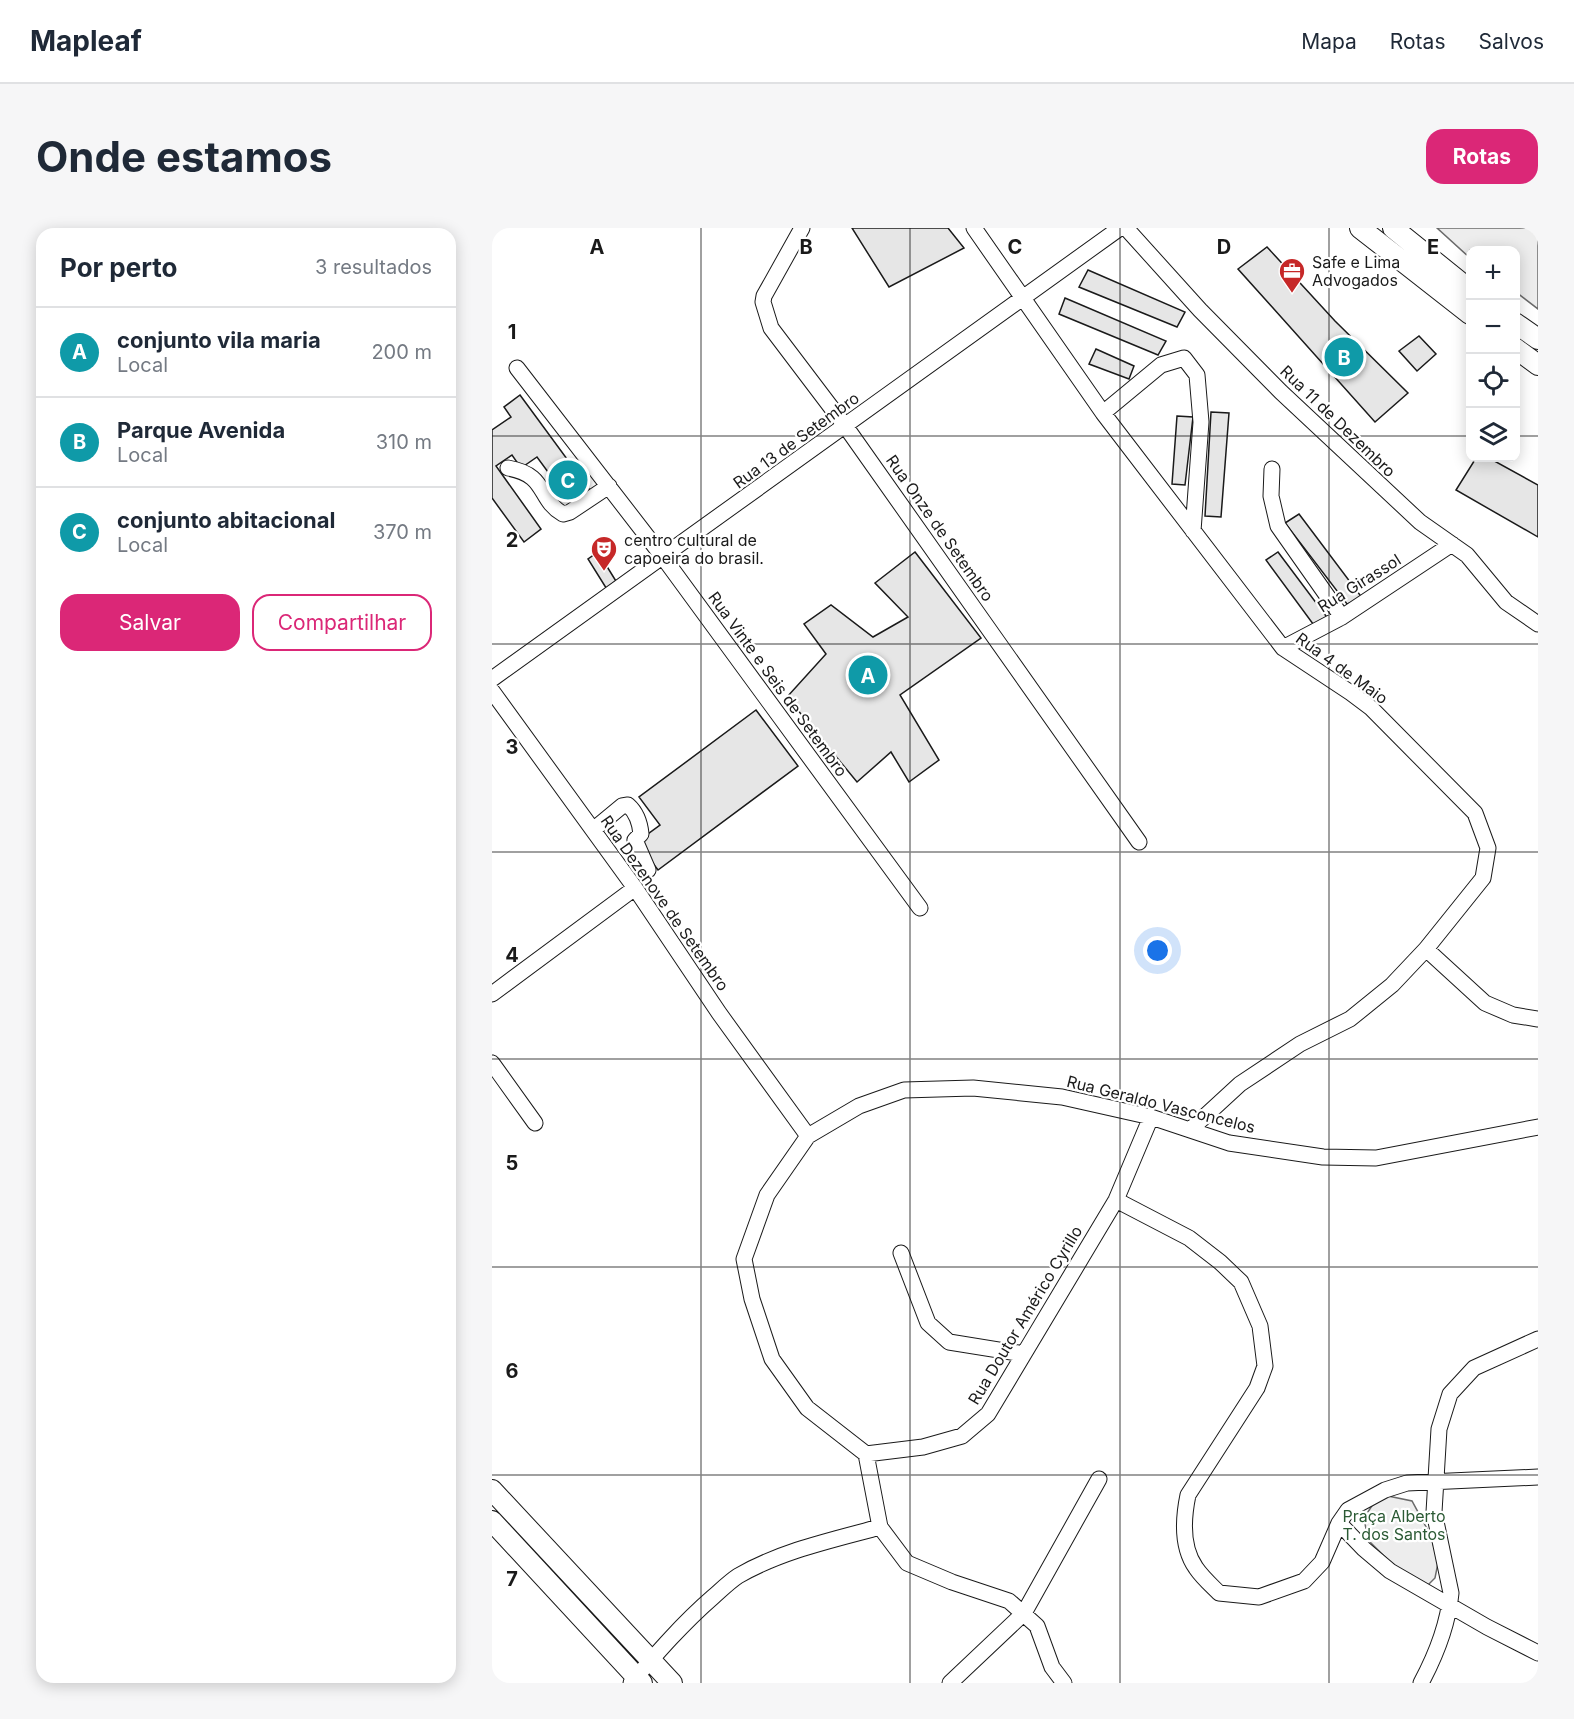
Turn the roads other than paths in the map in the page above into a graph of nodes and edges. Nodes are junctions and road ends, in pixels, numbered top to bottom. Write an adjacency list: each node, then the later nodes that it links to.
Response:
1 (802, 228): 16 (street, Rua Onze de Setembro)
2 (974, 228): 8 (street, Rua 4 de Maio)
3 (1120, 228): 8 (street, Rua 13 de Setembro)
4 (1126, 228): 21 (street, Rua 11 de Dezembro)
5 (1360, 228): 9 (main road)
6 (1393, 228): 7 (main road)
7 (1466, 287)
8 (1023, 298): 15 (street, Rua 4 de Maio); 16 (street, Rua 13 de Setembro)
9 (1466, 311)
10 (1520, 326): 11 (main road)
11 (1538, 339)
12 (1520, 352): 13 (main road)
13 (1538, 365)
14 (517, 368): 19 (street, Rua Vinte e Seis de Setembro)
15 (1103, 413): 20 (street, Rua 4 de Maio); 20 (street)
16 (846, 427): 22 (street, Rua 13 de Setembro); 29 (street, Rua Onze de Setembro)
17 (508, 468): 19 (street)
18 (1272, 470): 23 (street)
19 (609, 486): 22 (street, Rua Vinte e Seis de Setembro)
20 (1193, 531): 25 (street, Rua 4 de Maio)
21 (1452, 544): 23 (street, Rua Girassol); 24 (street, Rua 11 de Dezembro)
22 (663, 557): 26 (street, Rua 13 de Setembro); 32 (street, Rua Vinte e Seis de Setembro)
23 (1342, 617): 25 (street, Rua Girassol)
24 (1538, 624)
25 (1283, 648): 33 (street, Rua 4 de Maio)
26 (492, 679)
27 (492, 691): 28 (street, Rua Dezenove de Setembro)
28 (592, 830): 30 (street); 31 (street, Rua Dezenove de Setembro)
29 (1139, 842)
30 (648, 870)
31 (635, 888): 34 (street); 41 (street, Rua Dezenove de Setembro)
32 (920, 908)
33 (1426, 949): 35 (street); 40 (street, Rua 4 de Maio)
34 (492, 994)
35 (1538, 1018)
36 (492, 1063): 38 (street)
37 (1151, 1117): 40 (street, Rua Geraldo Vasconcelos); 41 (street, Rua Geraldo Vasconcelos); 42 (street, Rua Doutor Américo Cyrillo)
38 (535, 1123)
39 (1538, 1127): 40 (street, Rua Geraldo Vasconcelos)
40 (1190, 1130)
41 (808, 1136): 46 (street, Rua Geraldo Vasconcelos)
42 (1116, 1200): 45 (street, Rua Doutor Américo Cyrillo); 52 (street)
43 (901, 1253): 45 (street)
44 (1538, 1339): 49 (street)
45 (1024, 1354): 46 (street, Rua Doutor Américo Cyrillo)
46 (866, 1454): 53 (street)
47 (1538, 1477): 49 (street)
48 (1099, 1479): 55 (street)
49 (1437, 1481): 52 (street); 54 (street)
50 (492, 1490): 57 (main road)
51 (492, 1521): 58 (main road)
52 (1339, 1523): 54 (street)
53 (880, 1527): 55 (street); 57 (street)
54 (1450, 1606): 56 (street); 62 (street)
55 (1024, 1613): 60 (street); 61 (street)
56 (1538, 1653)
57 (650, 1660): 58 (street); 59 (main road)
58 (636, 1681)
59 (672, 1683)
60 (950, 1683)
61 (1064, 1683)
62 (1421, 1683)

